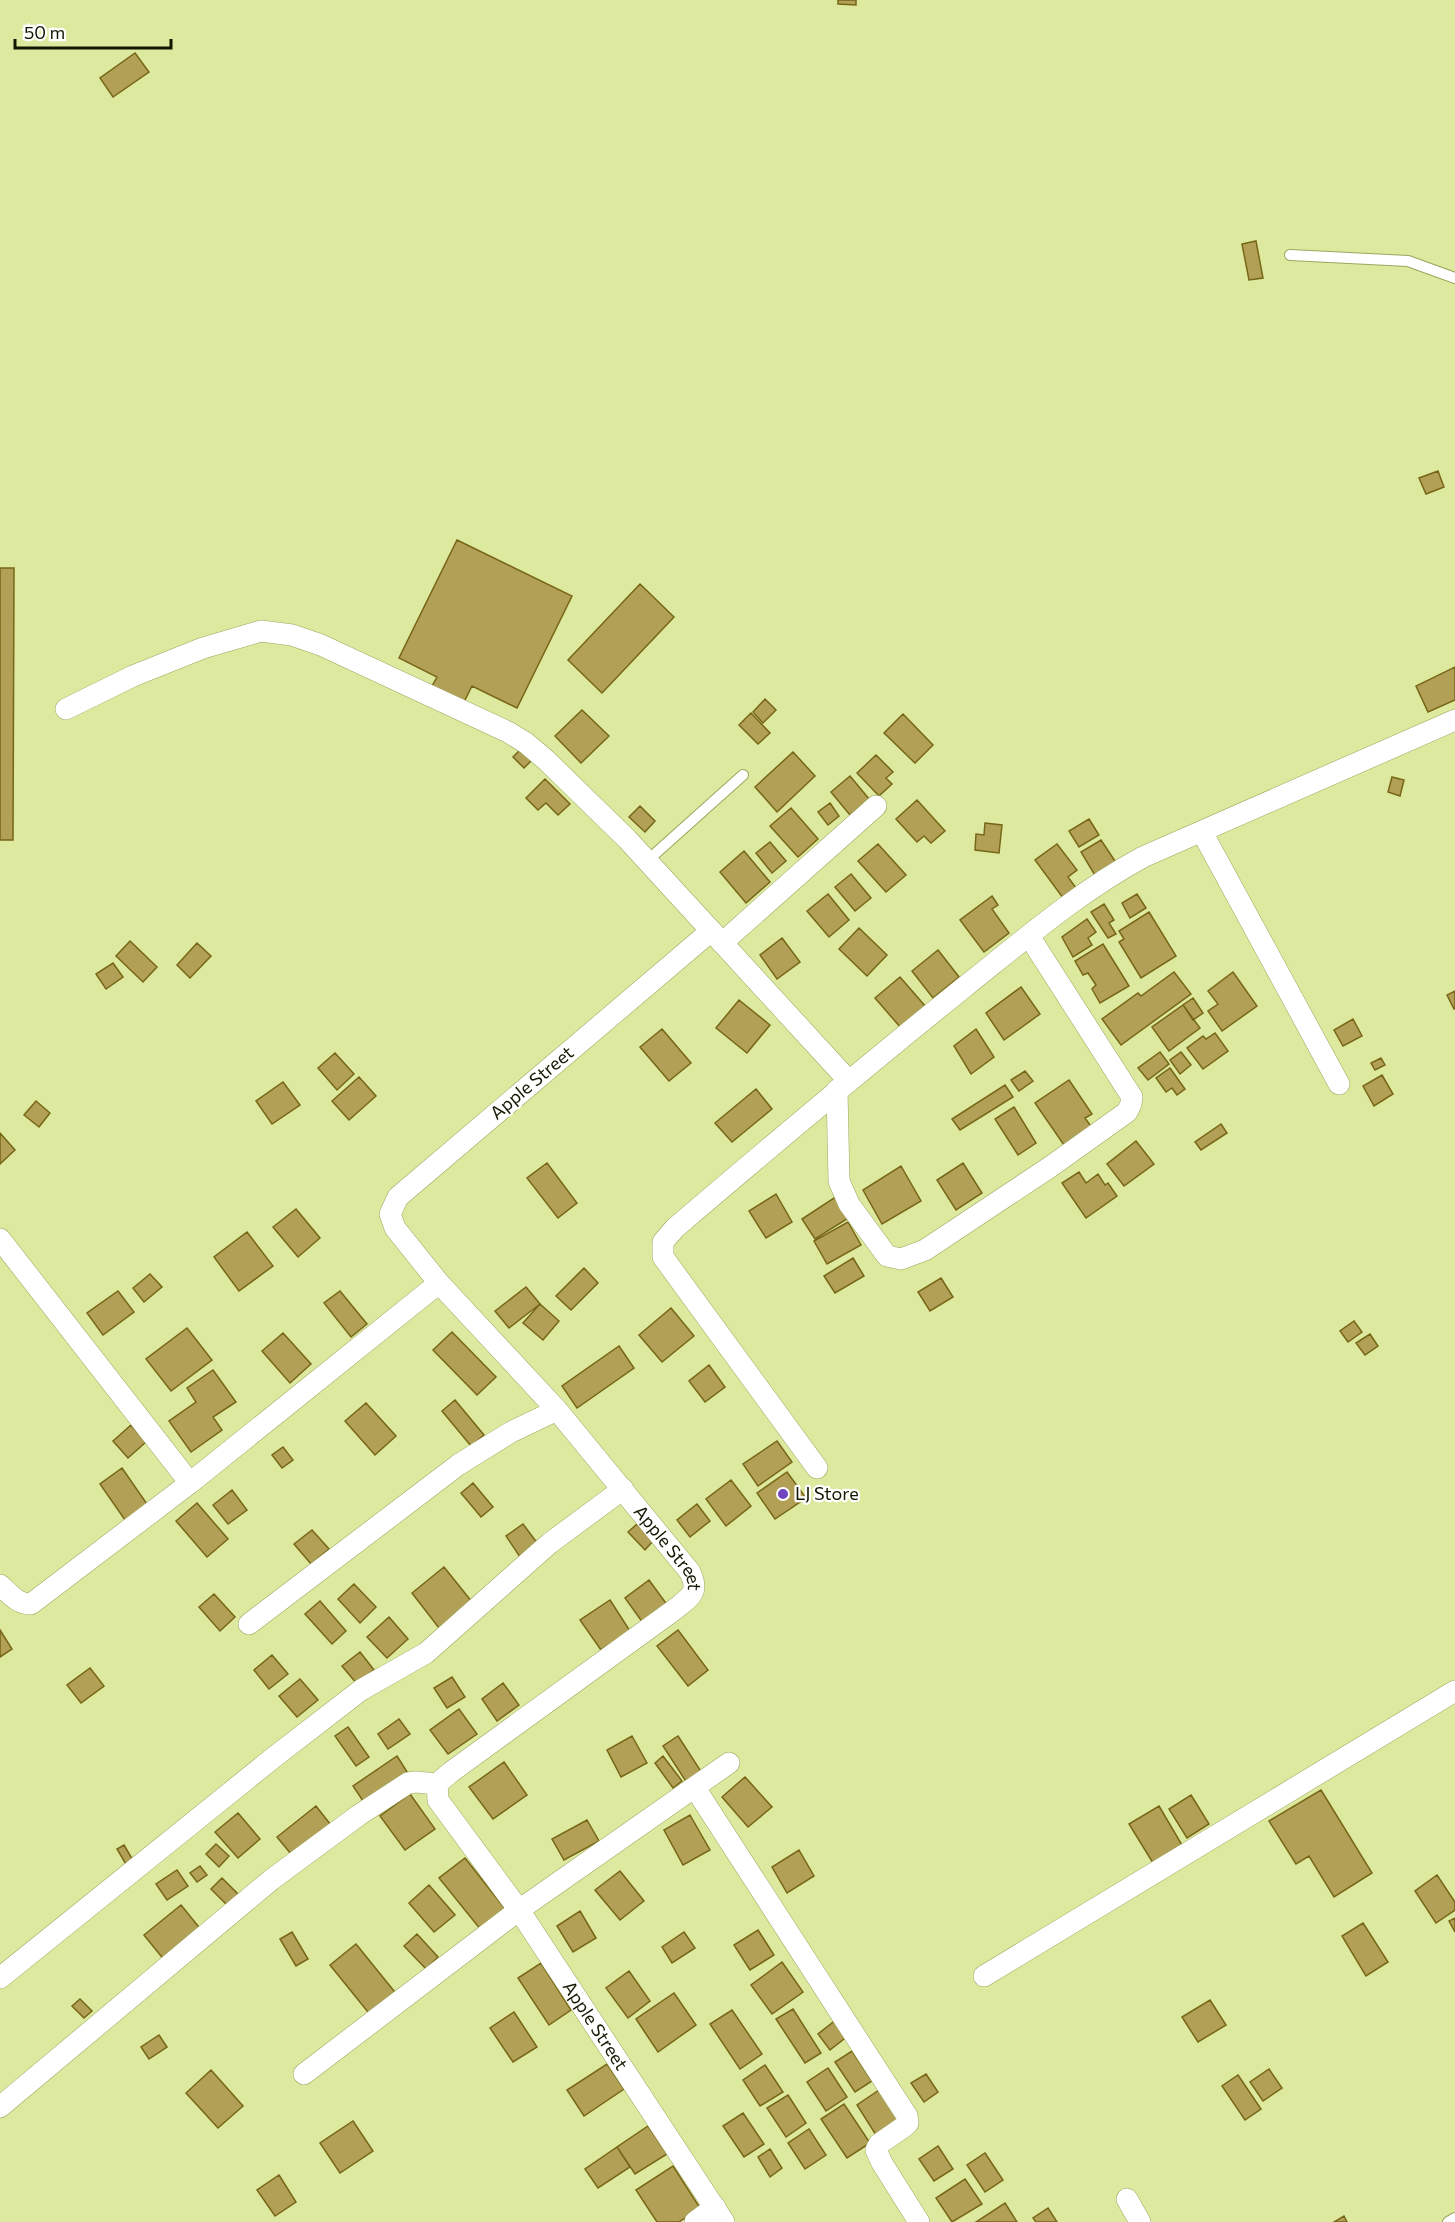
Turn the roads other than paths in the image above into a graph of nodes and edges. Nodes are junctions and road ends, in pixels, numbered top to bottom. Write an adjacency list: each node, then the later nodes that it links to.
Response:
1 (1290, 255): 2 (lane)
2 (1455, 278)
3 (66, 710): 8 (street)
4 (1455, 720): 7 (street)
5 (742, 775): 8 (lane)
6 (876, 806): 10 (street)
7 (1202, 832): 9 (street); 11 (street)
8 (646, 861): 10 (street)
9 (1029, 936): 12 (street); 12 (street)
10 (716, 937): 12 (street); 14 (street, Apple Street)
11 (1339, 1084)
12 (843, 1085): 16 (street)
13 (0, 1239): 17 (street)
14 (439, 1283): 15 (street, Apple Street); 17 (street)
15 (557, 1410): 18 (street, Apple Street); 20 (street)
16 (817, 1468)
17 (190, 1483): 19 (street)
18 (623, 1489): 23 (street, Apple Street); 27 (street)
19 (0, 1585)
20 (249, 1624)
21 (1455, 1691): 26 (street)
22 (729, 1763): 24 (street)
23 (437, 1784): 25 (street, Apple Street); 29 (street)
24 (695, 1788): 25 (street); 34 (street)
25 (519, 1910): 28 (street); 31 (street, Apple Street)
26 (984, 1976)
27 (0, 1978)
28 (304, 2074)
29 (0, 2107)
30 (1126, 2199): 35 (street)
31 (720, 2215): 33 (street)
32 (1455, 2218): 36 (lane)
33 (695, 2222)
34 (919, 2222)
35 (1140, 2222)
36 (1448, 2222)

